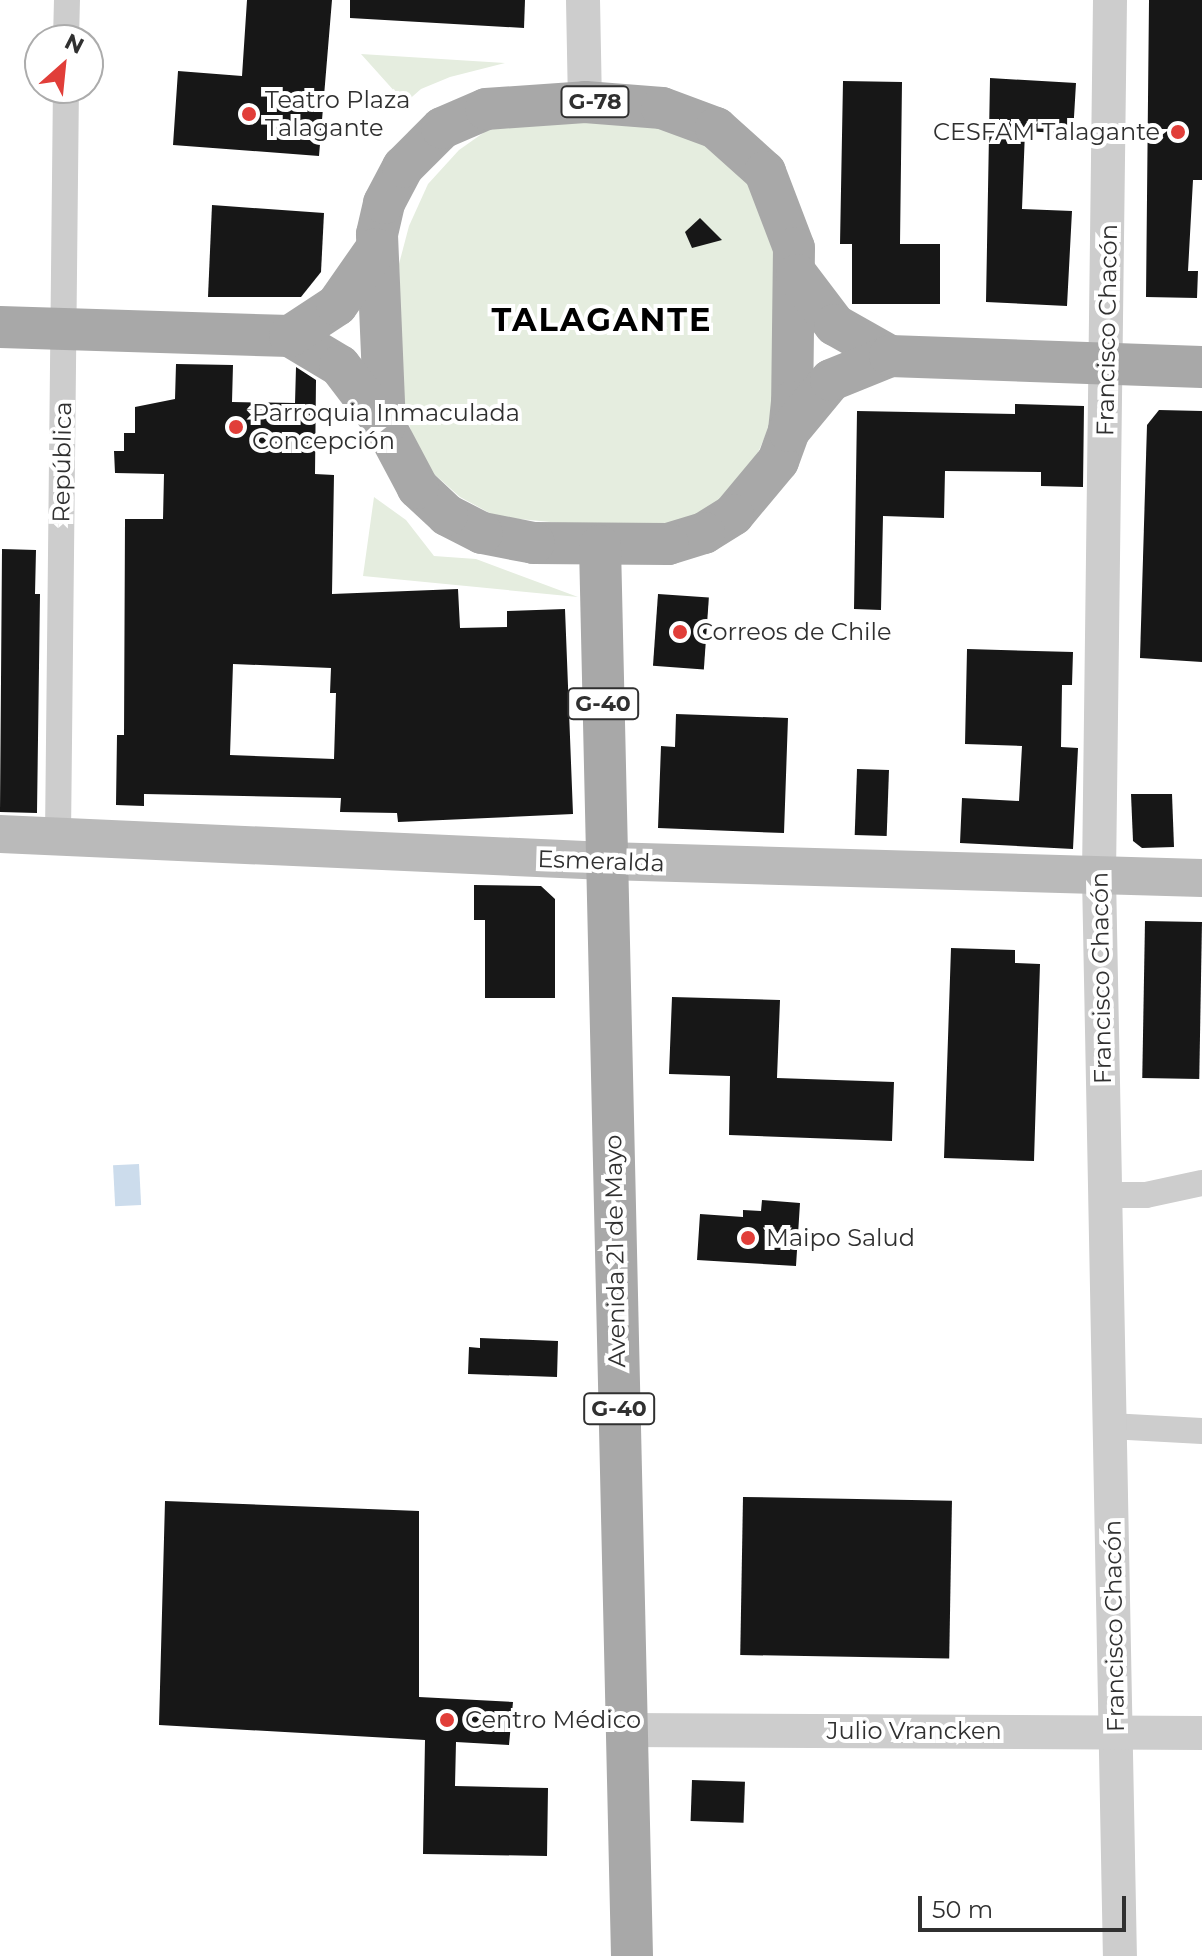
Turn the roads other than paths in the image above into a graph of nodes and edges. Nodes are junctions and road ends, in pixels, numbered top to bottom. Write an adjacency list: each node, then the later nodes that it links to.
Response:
1 (67, 0): 4 (street)
2 (583, 0): 5 (street)
3 (1110, 0): 13 (street, Francisco Chacón)
4 (66, 24)
5 (585, 102): 7 (main road, G-78); 8 (main road, G-78)
6 (66, 104): 10 (street, República)
7 (376, 249): 11 (main road, G-78); 15 (main road, G-78)
8 (797, 275): 12 (main road, G-78); 16 (main road, G-78)
9 (0, 327): 10 (main road, G-78)
10 (63, 329): 11 (main road, G-78); 19 (street, República)
11 (290, 336): 15 (main road, G-78)
12 (890, 356): 13 (main road, G-78); 16 (main road, G-78)
13 (1108, 364): 14 (main road, G-78); 21 (street, Francisco Chacón)
14 (1202, 367)
15 (385, 426): 17 (main road, G-78)
16 (789, 431): 17 (main road, G-78)
17 (600, 546): 20 (main road, Avenida 21 de Mayo / G-40)
18 (0, 834): 19 (main road, Esmeralda)
19 (58, 836): 20 (main road, Esmeralda)
20 (606, 861): 21 (main road, Esmeralda); 27 (main road, Avenida 21 de Mayo / G-40)
21 (1099, 876): 22 (main road, Esmeralda); 24 (street, Francisco Chacón)
22 (1202, 878)
23 (1202, 1183): 24 (street)
24 (1106, 1195): 25 (street, Francisco Chacón)
25 (1110, 1426): 26 (street); 28 (street, Francisco Chacón)
26 (1202, 1431)
27 (626, 1730): 28 (street, Julio Vrancken); 30 (main road, Avenida 21 de Mayo / G-40)
28 (1116, 1732): 29 (street, Julio Vrancken); 31 (street, Francisco Chacón)
29 (1202, 1733)
30 (632, 1956)
31 (1120, 1956)

